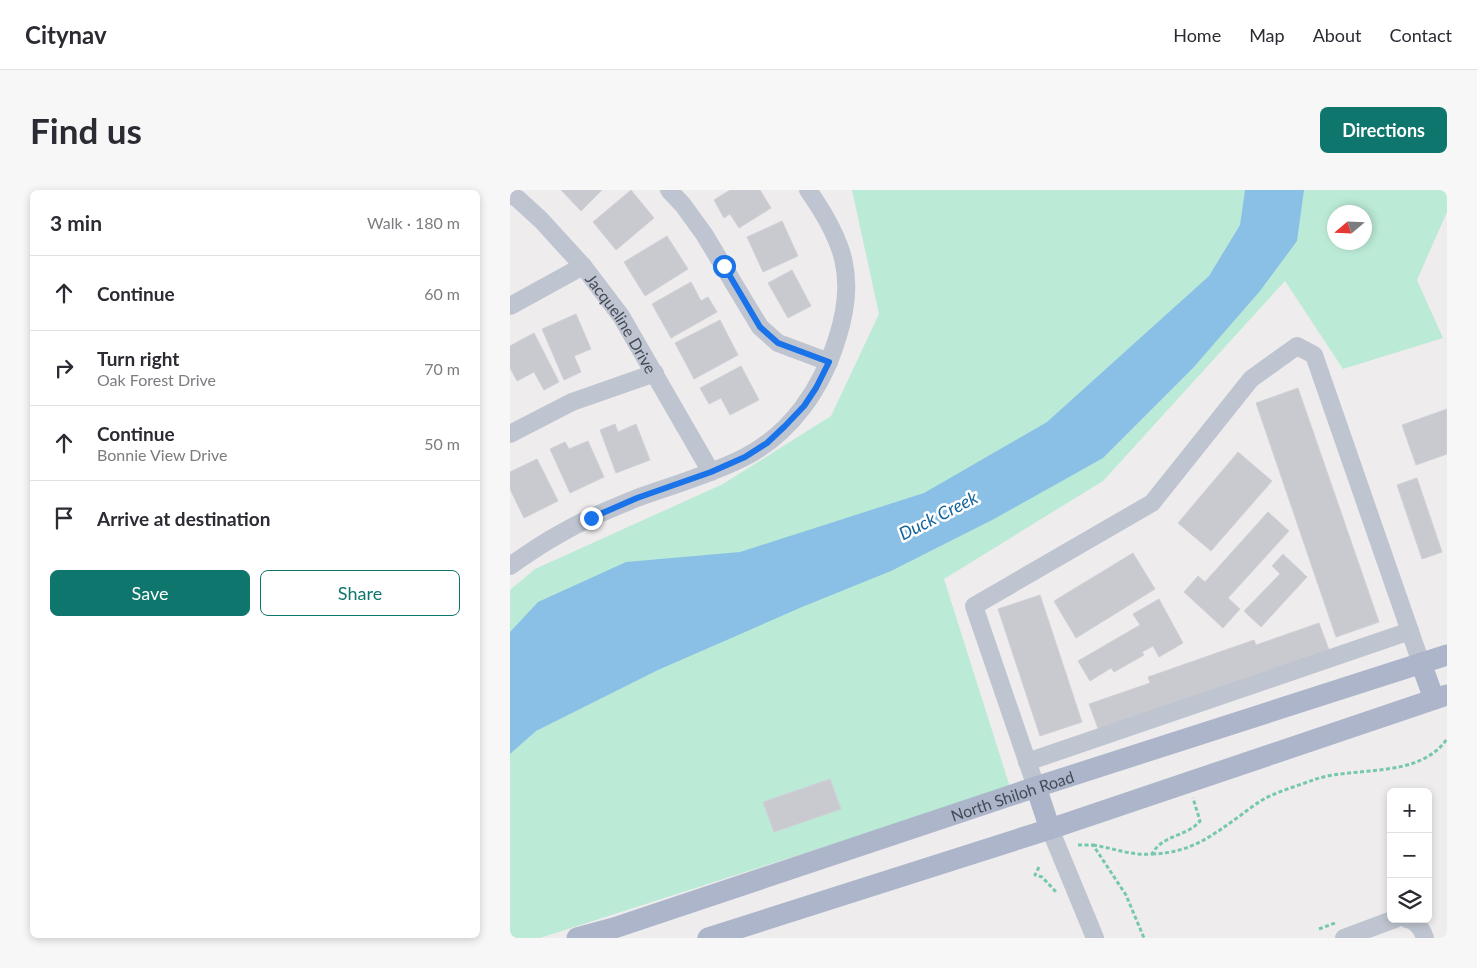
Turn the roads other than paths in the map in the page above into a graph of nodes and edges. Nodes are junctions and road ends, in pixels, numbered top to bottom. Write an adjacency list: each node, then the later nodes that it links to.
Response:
1 (669, 190): 6 (street)
2 (808, 190): 6 (street)
3 (510, 194): 4 (street, Jacqueline Drive)
4 (583, 266): 5 (street); 7 (street, Jacqueline Drive)
5 (510, 306)
6 (829, 362): 9 (street)
7 (655, 373): 8 (street); 9 (street, Jacqueline Drive)
8 (510, 434)
9 (711, 472): 10 (street)
10 (510, 566)
11 (1410, 631): 13 (street); 15 (street); 15 (street)
12 (1447, 655): 13 (main road, North Shiloh Road)
13 (1422, 663): 14 (main road); 16 (main road, North Shiloh Road)
14 (1440, 697): 17 (main road)
15 (1027, 762): 16 (street)
16 (1036, 786): 17 (main road); 20 (main road, North Shiloh Road)
17 (1050, 829): 21 (main road); 22 (street)
18 (1387, 922): 23 (street)
19 (1415, 923): 24 (street)
20 (577, 938)
21 (708, 938)
22 (1095, 938)
23 (1344, 938)
24 (1425, 938)

